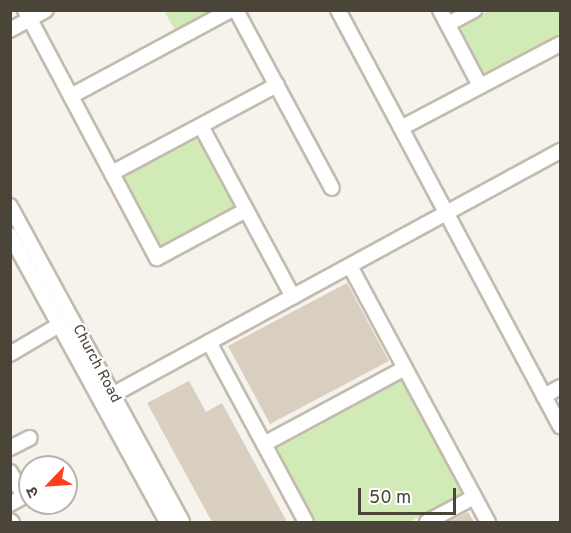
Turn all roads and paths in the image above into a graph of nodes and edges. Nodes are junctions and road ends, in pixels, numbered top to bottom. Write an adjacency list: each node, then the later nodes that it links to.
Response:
1 (46, 10): 7 (street)
2 (231, 10): 13 (street)
3 (236, 10): 11 (street)
4 (338, 10): 15 (street)
5 (440, 10): 8 (street)
6 (474, 10): 8 (street)
7 (27, 15): 9 (street); 13 (street)
8 (448, 24): 12 (street)
9 (10, 30)
10 (561, 44): 12 (street)
11 (277, 86): 14 (street); 18 (street)
12 (480, 86): 15 (street)
13 (70, 96): 17 (street)
14 (201, 126): 17 (street); 20 (street)
15 (401, 128): 21 (street)
16 (561, 151): 21 (street)
17 (112, 173): 20 (street)
18 (332, 188)
19 (10, 206): 31 (street, Church Road)
20 (246, 210): 24 (street)
21 (446, 213): 23 (street); 30 (street)
22 (10, 235): 25 (street, Church Road)
23 (350, 266): 24 (street); 28 (street)
24 (293, 297): 26 (street)
25 (59, 325): 27 (street); 31 (street, Church Road)
26 (209, 342): 31 (street); 34 (street)
27 (10, 354)
28 (405, 368): 34 (street); 36 (street)
29 (561, 387): 30 (street)
30 (544, 396): 32 (street)
31 (107, 398): 37 (street, Church Road); 38 (street, Church Road)
32 (561, 426)
33 (30, 438): 35 (street)
34 (264, 444): 39 (street)
35 (10, 448)
36 (474, 497): 40 (street); 41 (street)
37 (167, 522)
38 (182, 522)
39 (306, 522)
40 (427, 522)
41 (488, 522)

